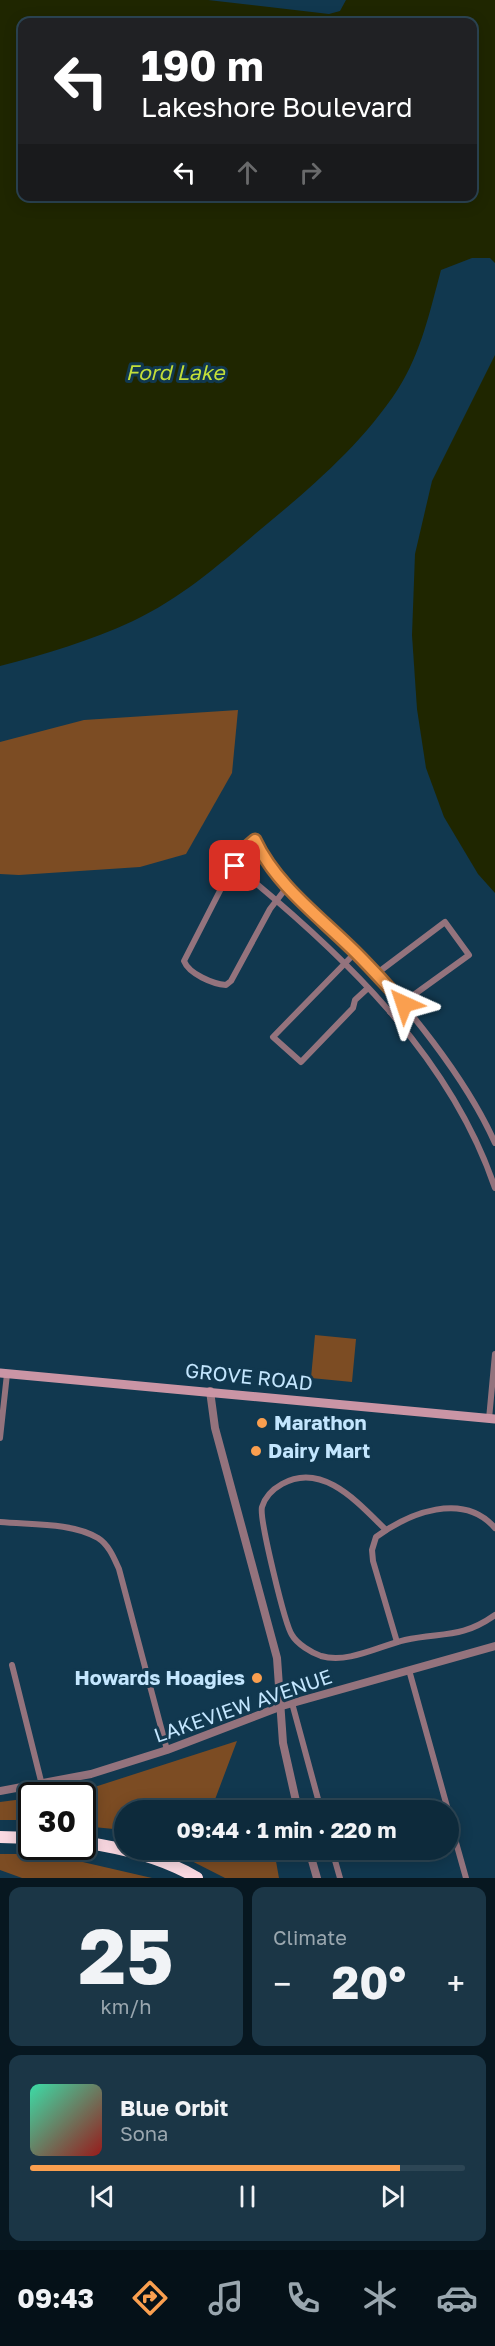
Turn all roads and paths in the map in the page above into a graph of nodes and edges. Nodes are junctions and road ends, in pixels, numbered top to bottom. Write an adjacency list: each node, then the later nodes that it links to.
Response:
1 (236, 867): 2 (street); 3 (street); 3 (street)
2 (287, 887): 3 (street); 4 (street)
3 (277, 899): 5 (street)
4 (356, 952): 5 (street); 6 (street)
5 (344, 962): 7 (street); 7 (street)
6 (376, 974): 8 (street); 8 (street)
7 (368, 988): 9 (street)
8 (404, 1004): 9 (street); 10 (street)
9 (390, 1012): 11 (street)
10 (473, 1104): 11 (street); 12 (street)
11 (461, 1111): 13 (street)
12 (495, 1143)
13 (495, 1188)
14 (495, 1354): 16 (street)
15 (4, 1374): 17 (main road, GROVE ROAD); 19 (street)
16 (494, 1376): 18 (street)
17 (210, 1391): 18 (main road, GROVE ROAD); 29 (street)
18 (492, 1419)
19 (0, 1438)
20 (0, 1522): 30 (street)
21 (495, 1528): 22 (street)
22 (386, 1530): 24 (street); 24 (street)
23 (495, 1615): 24 (street)
24 (397, 1642)
25 (495, 1646): 27 (street, LAKEVIEW AVENUE)
26 (12, 1665): 31 (street)
27 (409, 1670): 28 (street, LAKEVIEW AVENUE); 37 (street)
28 (292, 1703): 29 (street, LAKEVIEW AVENUE); 36 (street)
29 (282, 1706): 30 (street, LAKEVIEW AVENUE); 35 (street)
30 (167, 1750): 32 (street, LAKEVIEW AVENUE)
31 (41, 1782)
32 (55, 1782)
33 (18, 1788): 34 (street, LAKEVIEW AVENUE)
34 (0, 1791)
35 (296, 1800)
36 (318, 1800)
37 (445, 1800)
38 (0, 1837): 39 (highway)
39 (18, 1838)
40 (96, 1844): 44 (highway)
41 (459, 1852): 47 (street)
42 (312, 1860): 45 (street)
43 (335, 1860): 46 (street)
44 (197, 1878)
45 (317, 1878)
46 (340, 1878)
47 (466, 1878)

